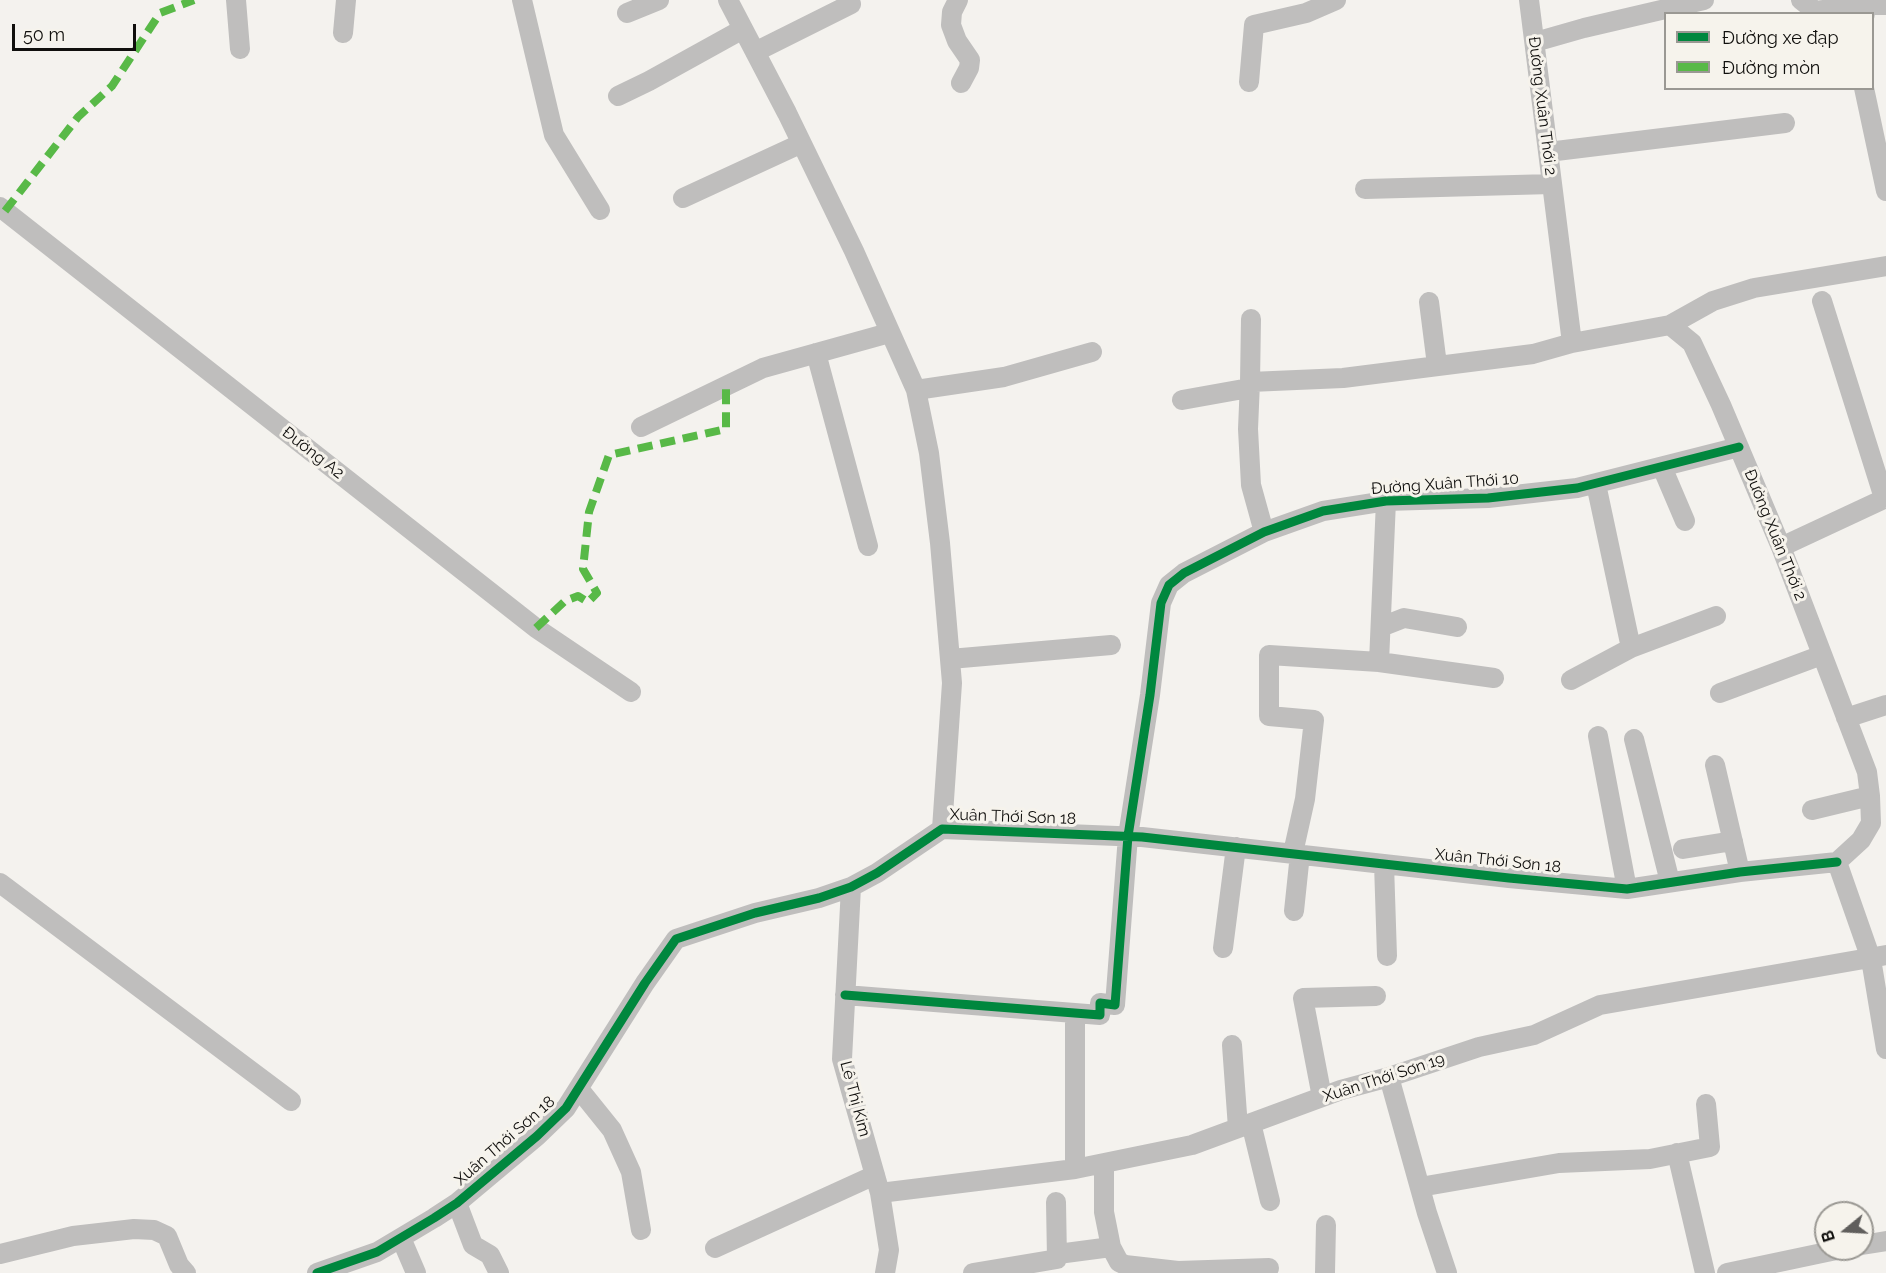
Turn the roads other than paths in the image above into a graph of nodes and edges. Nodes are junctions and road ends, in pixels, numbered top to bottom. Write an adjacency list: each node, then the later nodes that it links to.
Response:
1 (236, 0): 18 (street)
2 (346, 0): 16 (street)
3 (522, 0): 32 (street)
4 (659, 0): 14 (street)
5 (728, 0): 15 (street)
6 (958, 0): 21 (street)
7 (1336, 0): 20 (street)
8 (1529, 0): 17 (street, Đường Xuân Thới 2)
9 (1704, 0): 17 (street)
10 (1801, 0): 13 (street)
11 (851, 4): 19 (street)
12 (1886, 5): 13 (street)
13 (1865, 9)
14 (627, 13)
15 (743, 28): 19 (street); 23 (street)
16 (343, 33)
17 (1535, 42): 26 (street, Đường Xuân Thới 2)
18 (240, 50)
19 (755, 52): 25 (street)
20 (1249, 82)
21 (961, 84)
22 (1864, 90): 29 (street)
23 (618, 96)
24 (1785, 123): 26 (street)
25 (800, 144): 30 (street); 38 (street)
26 (1548, 152): 27 (street, Đường Xuân Thới 2)
27 (1552, 184): 28 (street); 39 (street, Đường Xuân Thới 2)
28 (1365, 189)
29 (1886, 191)
30 (683, 198)
31 (0, 207): 66 (street, Đường A2)
32 (600, 210)
33 (1886, 267): 37 (street)
34 (1822, 301): 50 (street)
35 (1429, 302): 42 (street)
36 (1251, 319): 43 (street)
37 (1670, 325): 39 (street); 47 (street, Đường Xuân Thới 2)
38 (890, 333): 41 (street); 44 (street)
39 (1572, 343): 42 (street)
40 (1092, 352): 44 (street)
41 (816, 353): 46 (street); 54 (street)
42 (1437, 365): 43 (street)
43 (1250, 385): 45 (street); 53 (street)
44 (916, 390): 62 (street)
45 (1182, 399)
46 (641, 427)
47 (1740, 447): 48 (street, Đường Xuân Thới 10); 55 (street, Đường Xuân Thới 2)
48 (1662, 467): 49 (street, Đường Xuân Thới 10); 52 (street)
49 (1596, 484): 51 (street, Đường Xuân Thới 10); 60 (street)
50 (1885, 498): 55 (street)
51 (1386, 501): 53 (street, Đường Xuân Thới 10); 57 (street)
52 (1685, 521)
53 (1264, 532): 77 (street, Đường Xuân Thới 10)
54 (867, 546)
55 (1781, 547): 61 (street, Đường Xuân Thới 2)
56 (1716, 616): 60 (street)
57 (1381, 627): 58 (street); 63 (street)
58 (1457, 627)
59 (1111, 645): 62 (street)
60 (1630, 648): 65 (street)
61 (1822, 655): 67 (street); 69 (street, Đường Xuân Thới 2)
62 (950, 658): 76 (street)
63 (1379, 662): 64 (street); 81 (street)
64 (1494, 678)
65 (1570, 680)
66 (631, 692)
67 (1720, 693)
68 (1886, 705): 69 (street)
69 (1846, 718): 73 (street, Đường Xuân Thới 2)
70 (1598, 736): 88 (street)
71 (1634, 740): 85 (street)
72 (1715, 765): 78 (street)
73 (1870, 796): 74 (street); 75 (street, Đường Xuân Thới 2)
74 (1812, 810)
75 (1878, 821): 82 (street, Đường Xuân Thới 2)
76 (942, 829): 77 (street, Xuân Thới Sơn 18); 87 (street, Xuân Thới Sơn 18)
77 (1128, 836): 79 (street, Xuân Thới Sơn 18); 95 (street, Đường Xuân Thới 10)
78 (1733, 841): 80 (street); 84 (street)
79 (1236, 847): 81 (street, Xuân Thới Sơn 18); 90 (street)
80 (1683, 849)
81 (1296, 854): 83 (street, Xuân Thới Sơn 18); 89 (street)
82 (1837, 862): 84 (street, Xuân Thới Sơn 18); 92 (street)
83 (1384, 864): 88 (street, Xuân Thới Sơn 18); 91 (street)
84 (1740, 872): 85 (street, Xuân Thới Sơn 18)
85 (1670, 882): 88 (street, Xuân Thới Sơn 18)
86 (0, 883): 101 (street)
87 (851, 887): 93 (street, Lê Thị Kim); 99 (street, Xuân Thới Sơn 18)
88 (1627, 889)
89 (1294, 911)
90 (1223, 948)
91 (1387, 957)
92 (1879, 957): 97 (street); 98 (street, Xuân Thới Sơn 19)
93 (845, 995): 95 (street); 107 (street, Lê Thị Kim)
94 (1376, 996): 100 (street)
95 (1075, 1014): 106 (street)
96 (1232, 1045): 103 (street)
97 (1886, 1049)
98 (1389, 1077): 100 (street, Xuân Thới Sơn 19); 108 (street)
99 (579, 1089): 111 (street, Xuân Thới Sơn 18); 113 (street)
100 (1323, 1097): 103 (street, Xuân Thới Sơn 19)
101 (291, 1101)
102 (1706, 1104): 104 (street)
103 (1245, 1125): 105 (street, Xuân Thới Sơn 19); 110 (street)
104 (1677, 1153): 108 (street); 133 (street)
105 (1104, 1163): 106 (street, Xuân Thới Sơn 19); 115 (street)
106 (1075, 1169): 107 (street, Xuân Thới Sơn 19)
107 (877, 1184): 116 (street, Xuân Thới Sơn 19); 129 (street, Lê Thị Kim)
108 (1420, 1187): 132 (street)
109 (1056, 1202): 118 (street)
110 (1270, 1202)
111 (457, 1203): 114 (street, Xuân Thới Sơn 18); 128 (street)
112 (1326, 1225): 131 (street)
113 (641, 1230)
114 (401, 1238): 121 (street, Xuân Thới Sơn 18); 127 (street)
115 (1111, 1247): 118 (street); 124 (street)
116 (715, 1248)
117 (0, 1254): 125 (street)
118 (1058, 1254): 130 (street)
119 (1814, 1259): 120 (street)
120 (1794, 1266): 123 (street)
121 (351, 1267): 126 (street, Xuân Thới Sơn 18)
122 (1269, 1268): 124 (street)
123 (1755, 1270): 134 (street)
124 (1177, 1272)
125 (186, 1273)
126 (317, 1273)
127 (416, 1273)
128 (499, 1273)
129 (885, 1273)
130 (973, 1273)
131 (1325, 1273)
132 (1446, 1273)
133 (1705, 1273)
134 (1727, 1273)

